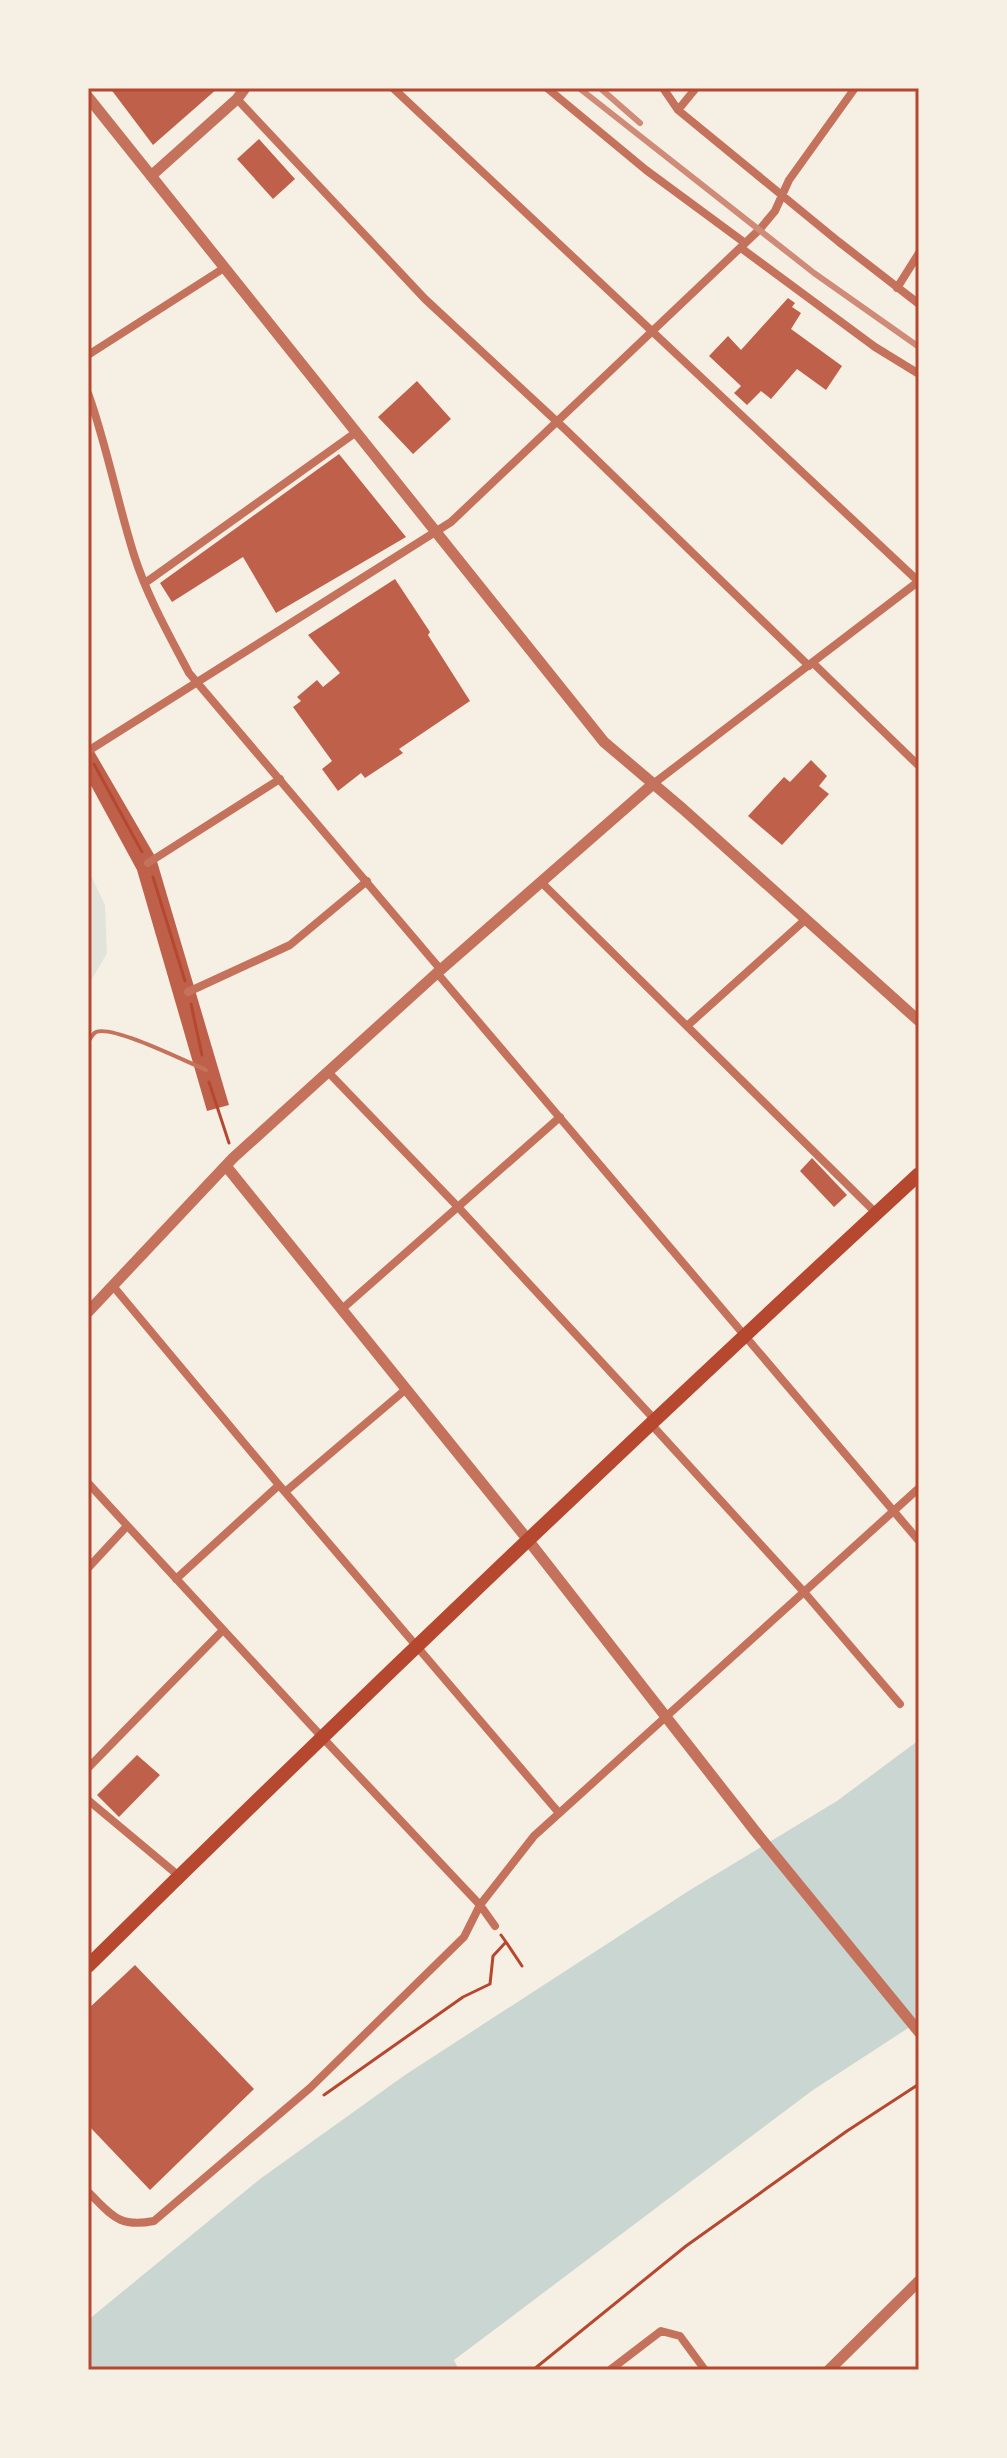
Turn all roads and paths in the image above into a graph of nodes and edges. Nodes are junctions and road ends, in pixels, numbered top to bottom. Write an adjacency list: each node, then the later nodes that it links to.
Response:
1 (247, 88): 8 (street)
2 (393, 88): 17 (street)
3 (547, 88): 12 (street)
4 (663, 88): 9 (street)
5 (696, 88): 9 (street)
6 (855, 88): 11 (street)
7 (88, 97): 10 (street)
8 (237, 99): 10 (street); 21 (street)
9 (678, 110): 11 (street)
10 (151, 176): 14 (street)
11 (784, 195): 12 (street); 15 (street)
12 (743, 246): 17 (street); 19 (street)
13 (919, 253): 15 (street)
14 (224, 268): 18 (street); 22 (street)
15 (897, 288): 16 (street)
16 (919, 304)
17 (652, 331): 21 (street); 24 (street)
18 (88, 355)
19 (919, 374)
20 (88, 393): 25 (street)
21 (556, 422): 23 (street); 26 (street)
22 (355, 433): 23 (street); 25 (street)
23 (435, 532): 27 (street); 31 (street)
24 (919, 581): 26 (street)
25 (145, 583): 27 (street)
26 (811, 665): 29 (street); 31 (street)
27 (198, 682): 28 (street); 30 (street)
28 (88, 753): 32 (path)
29 (919, 766)
30 (280, 779): 32 (street); 33 (street)
31 (653, 784): 34 (street); 35 (street)
32 (148, 863): 37 (path)
33 (367, 881): 36 (street); 37 (street)
34 (541, 882): 36 (street); 39 (street)
35 (806, 919): 38 (street); 39 (street)
36 (439, 972): 42 (street); 43 (street)
37 (188, 992): 41 (path)
38 (919, 1021)
39 (687, 1026): 47 (street)
40 (88, 1042): 41 (lane)
41 (206, 1070): 44 (path)
42 (329, 1073): 44 (street); 46 (street)
43 (560, 1117): 46 (street); 51 (street)
44 (230, 1162): 48 (street); 49 (street)
45 (919, 1174): 47 (highway)
46 (458, 1207): 49 (street); 53 (street)
47 (876, 1213): 51 (highway)
48 (113, 1286): 50 (street); 56 (street)
49 (342, 1309): 52 (street)
50 (88, 1312)
51 (743, 1336): 53 (highway); 57 (street)
52 (405, 1390): 56 (street); 59 (street)
53 (653, 1422): 59 (highway); 63 (street)
54 (88, 1483): 58 (street)
55 (919, 1488): 57 (street)
56 (282, 1489): 62 (street); 65 (street)
57 (894, 1511): 60 (street); 63 (street)
58 (127, 1526): 61 (street); 62 (street)
59 (528, 1540): 65 (highway); 67 (street)
60 (919, 1541)
61 (88, 1568)
62 (176, 1579): 64 (street)
63 (804, 1592): 66 (street); 67 (street)
64 (223, 1630): 68 (street); 69 (street)
65 (417, 1645): 68 (highway); 71 (street)
66 (900, 1704)
67 (666, 1717): 71 (street); 78 (street)
68 (321, 1736): 72 (highway); 73 (street)
69 (88, 1768)
70 (88, 1800): 72 (street)
71 (559, 1813): 73 (street)
72 (179, 1876): 76 (highway)
73 (480, 1905): 74 (street); 80 (street)
74 (495, 1926): 75 (path)
75 (506, 1942): 77 (path); 80 (path)
76 (88, 1966)
77 (522, 1966)
78 (919, 2032)
79 (919, 2084): 83 (path)
80 (297, 2099): 81 (street)
81 (88, 2192)
82 (919, 2281): 86 (street)
83 (533, 2370)
84 (610, 2370): 85 (street)
85 (705, 2370)
86 (829, 2370)

